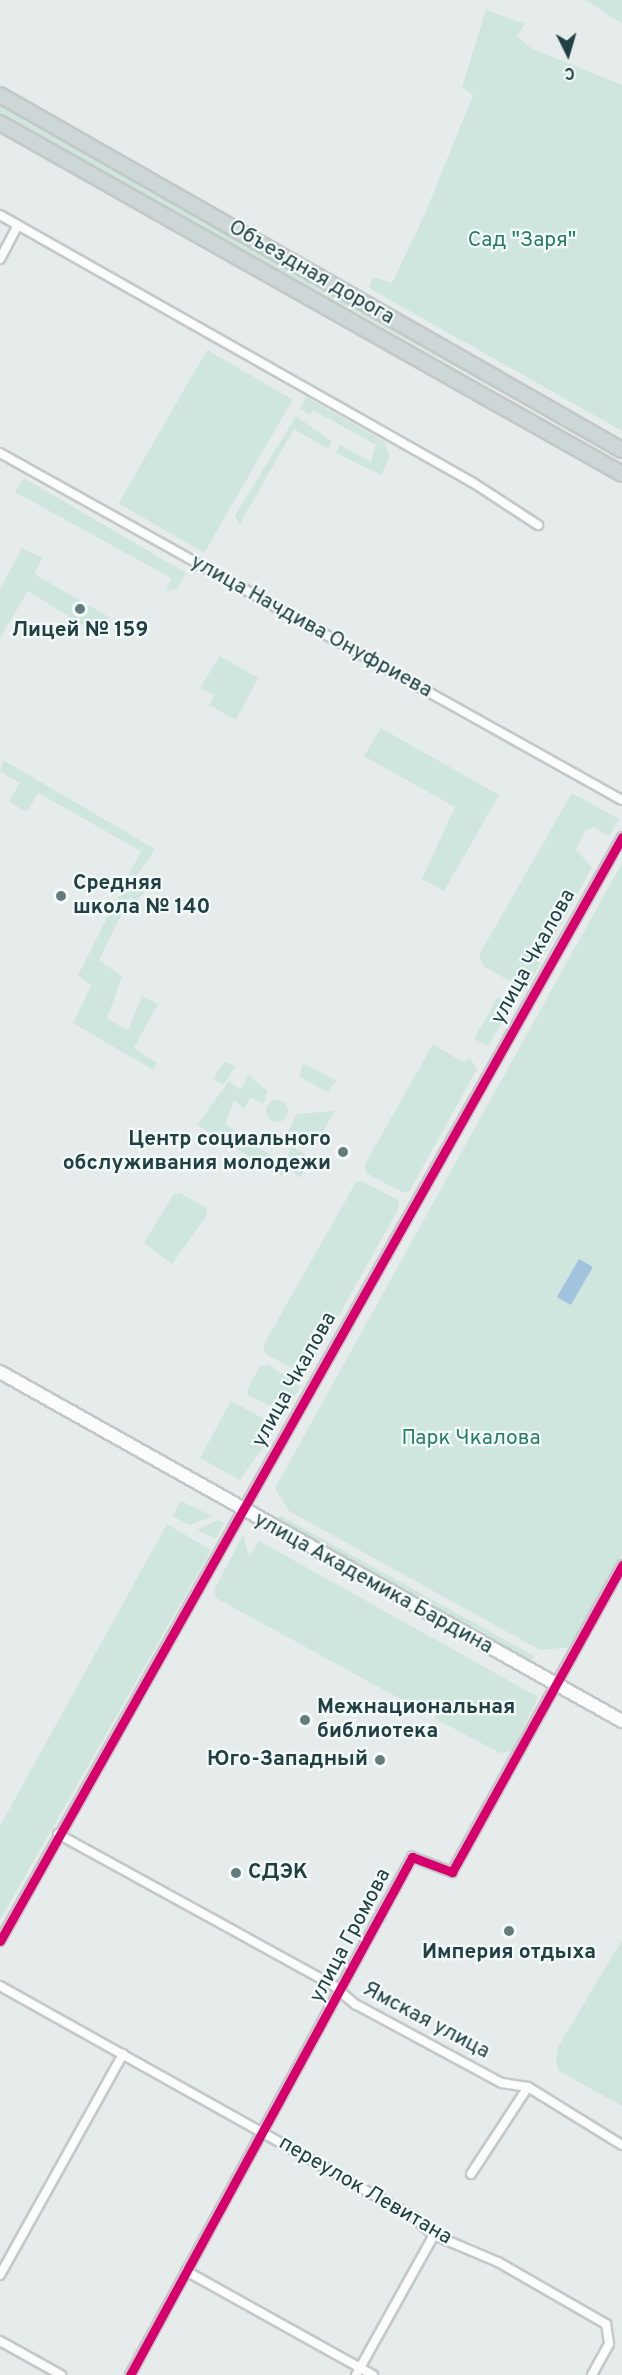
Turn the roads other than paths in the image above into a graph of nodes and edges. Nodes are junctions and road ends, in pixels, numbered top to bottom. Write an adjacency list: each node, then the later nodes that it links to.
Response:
1 (0, 95): 6 (main road, Объездная дорога)
2 (0, 123): 8 (main road, Объездная дорога)
3 (0, 215): 4 (street)
4 (18, 225): 5 (street); 9 (street)
5 (0, 259)
6 (622, 450)
7 (0, 453): 10 (street, улица Начдива Онуфриева)
8 (622, 474)
9 (538, 525)
10 (622, 800)
11 (622, 837): 13 (street, улица Чкалова)
12 (0, 1372): 13 (street, улица Академика Бардина)
13 (242, 1510): 15 (street, улица Академика Бардина); 17 (street, улица Чкалова)
14 (622, 1566): 15 (street, улица Громова)
15 (559, 1688): 16 (street, улица Академика Бардина); 20 (street, улица Громова)
16 (622, 1721)
17 (58, 1834): 18 (street, улица Чкалова); 20 (street, Ямская улица)
18 (0, 1941)
19 (0, 1986): 21 (street, переулок Левитана)
20 (341, 1994): 22 (street, Ямская улица); 23 (street, улица Громова)
21 (123, 2054): 23 (street, переулок Левитана); 28 (street)
22 (528, 2087): 24 (street, Ямская улица); 25 (street)
23 (265, 2133): 26 (street, переулок Левитана); 27 (street, улица Громова)
24 (622, 2145)
25 (471, 2174)
26 (434, 2235): 30 (street); 34 (street, переулок Левитана)
27 (186, 2271): 30 (street); 32 (street, улица Громова)
28 (0, 2275)
29 (0, 2341): 31 (street)
30 (358, 2372): 33 (street)
31 (61, 2375)
32 (130, 2375)
33 (373, 2375)
34 (592, 2375)

